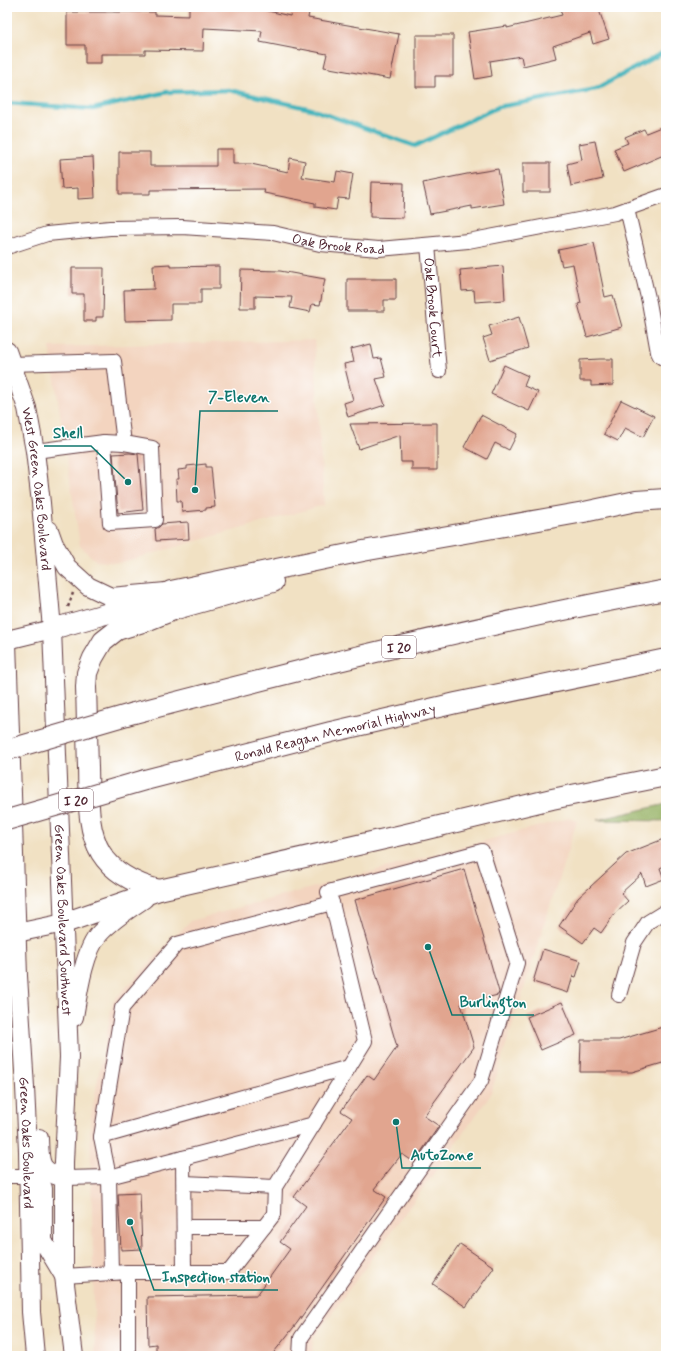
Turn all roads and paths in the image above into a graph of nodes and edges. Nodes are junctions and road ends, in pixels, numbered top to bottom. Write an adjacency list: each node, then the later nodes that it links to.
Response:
1 (666, 195): 2 (street, Oak Brook Road)
2 (627, 209): 3 (street, Oak Brook Road); 6 (street)
3 (428, 245): 4 (street, Oak Brook Road); 7 (street, Oak Brook Court)
4 (7, 247)
5 (8, 360): 9 (street); 10 (main road, West Green Oaks Boulevard)
6 (666, 360)
7 (439, 371)
8 (104, 442): 9 (street); 9 (street); 10 (street)
9 (124, 443)
10 (35, 451): 12 (main road, West Green Oaks Boulevard)
11 (666, 498): 13 (highway)
12 (41, 503): 16 (main road); 18 (main road, West Green Oaks Boulevard)
13 (363, 550): 16 (highway); 24 (highway)
14 (666, 590): 21 (highway, I 20, bridge)
15 (74, 591): 17 (path)
16 (171, 591): 18 (highway)
17 (68, 610)
18 (52, 629): 19 (main road); 27 (main road, Green Oaks Boulevard Southwest)
19 (7, 641): 28 (main road, Green Oaks Boulevard)
20 (666, 659): 23 (highway, Ronald Reagan Memorial Highway / I 20, bridge)
21 (7, 750)
22 (666, 776): 24 (highway)
23 (7, 820)
24 (159, 890): 27 (highway); 32 (main road)
25 (332, 903): 33 (street); 36 (street); 53 (street)
26 (666, 911): 29 (street)
27 (64, 923): 28 (main road); 32 (main road, Green Oaks Boulevard Southwest)
28 (12, 934): 31 (main road, Green Oaks Boulevard)
29 (619, 994)
30 (7, 1004): 31 (main road)
31 (23, 1055): 34 (main road, Green Oaks Boulevard)
32 (69, 1057): 38 (main road, Green Oaks Boulevard Southwest)
33 (349, 1067): 35 (street); 36 (street)
34 (25, 1087): 38 (main road); 40 (main road, Green Oaks Boulevard)
35 (314, 1124): 37 (street); 43 (street)
36 (102, 1137): 41 (street)
37 (183, 1158): 41 (street); 42 (street)
38 (64, 1170): 41 (street); 49 (main road, Green Oaks Boulevard Southwest)
39 (7, 1176): 40 (street)
40 (28, 1176): 49 (main road); 50 (main road, Green Oaks Boulevard)
41 (109, 1177): 48 (street)
42 (184, 1183): 43 (street); 44 (street)
43 (275, 1187): 45 (street)
44 (184, 1227): 45 (street); 47 (street)
45 (264, 1227): 47 (street)
46 (128, 1272): 47 (street); 48 (street); 52 (street)
47 (184, 1272)
48 (111, 1273): 49 (street)
49 (64, 1276): 51 (main road, Green Oaks Boulevard Southwest)
50 (34, 1356)
51 (74, 1356)
52 (128, 1356)
53 (300, 1356)

